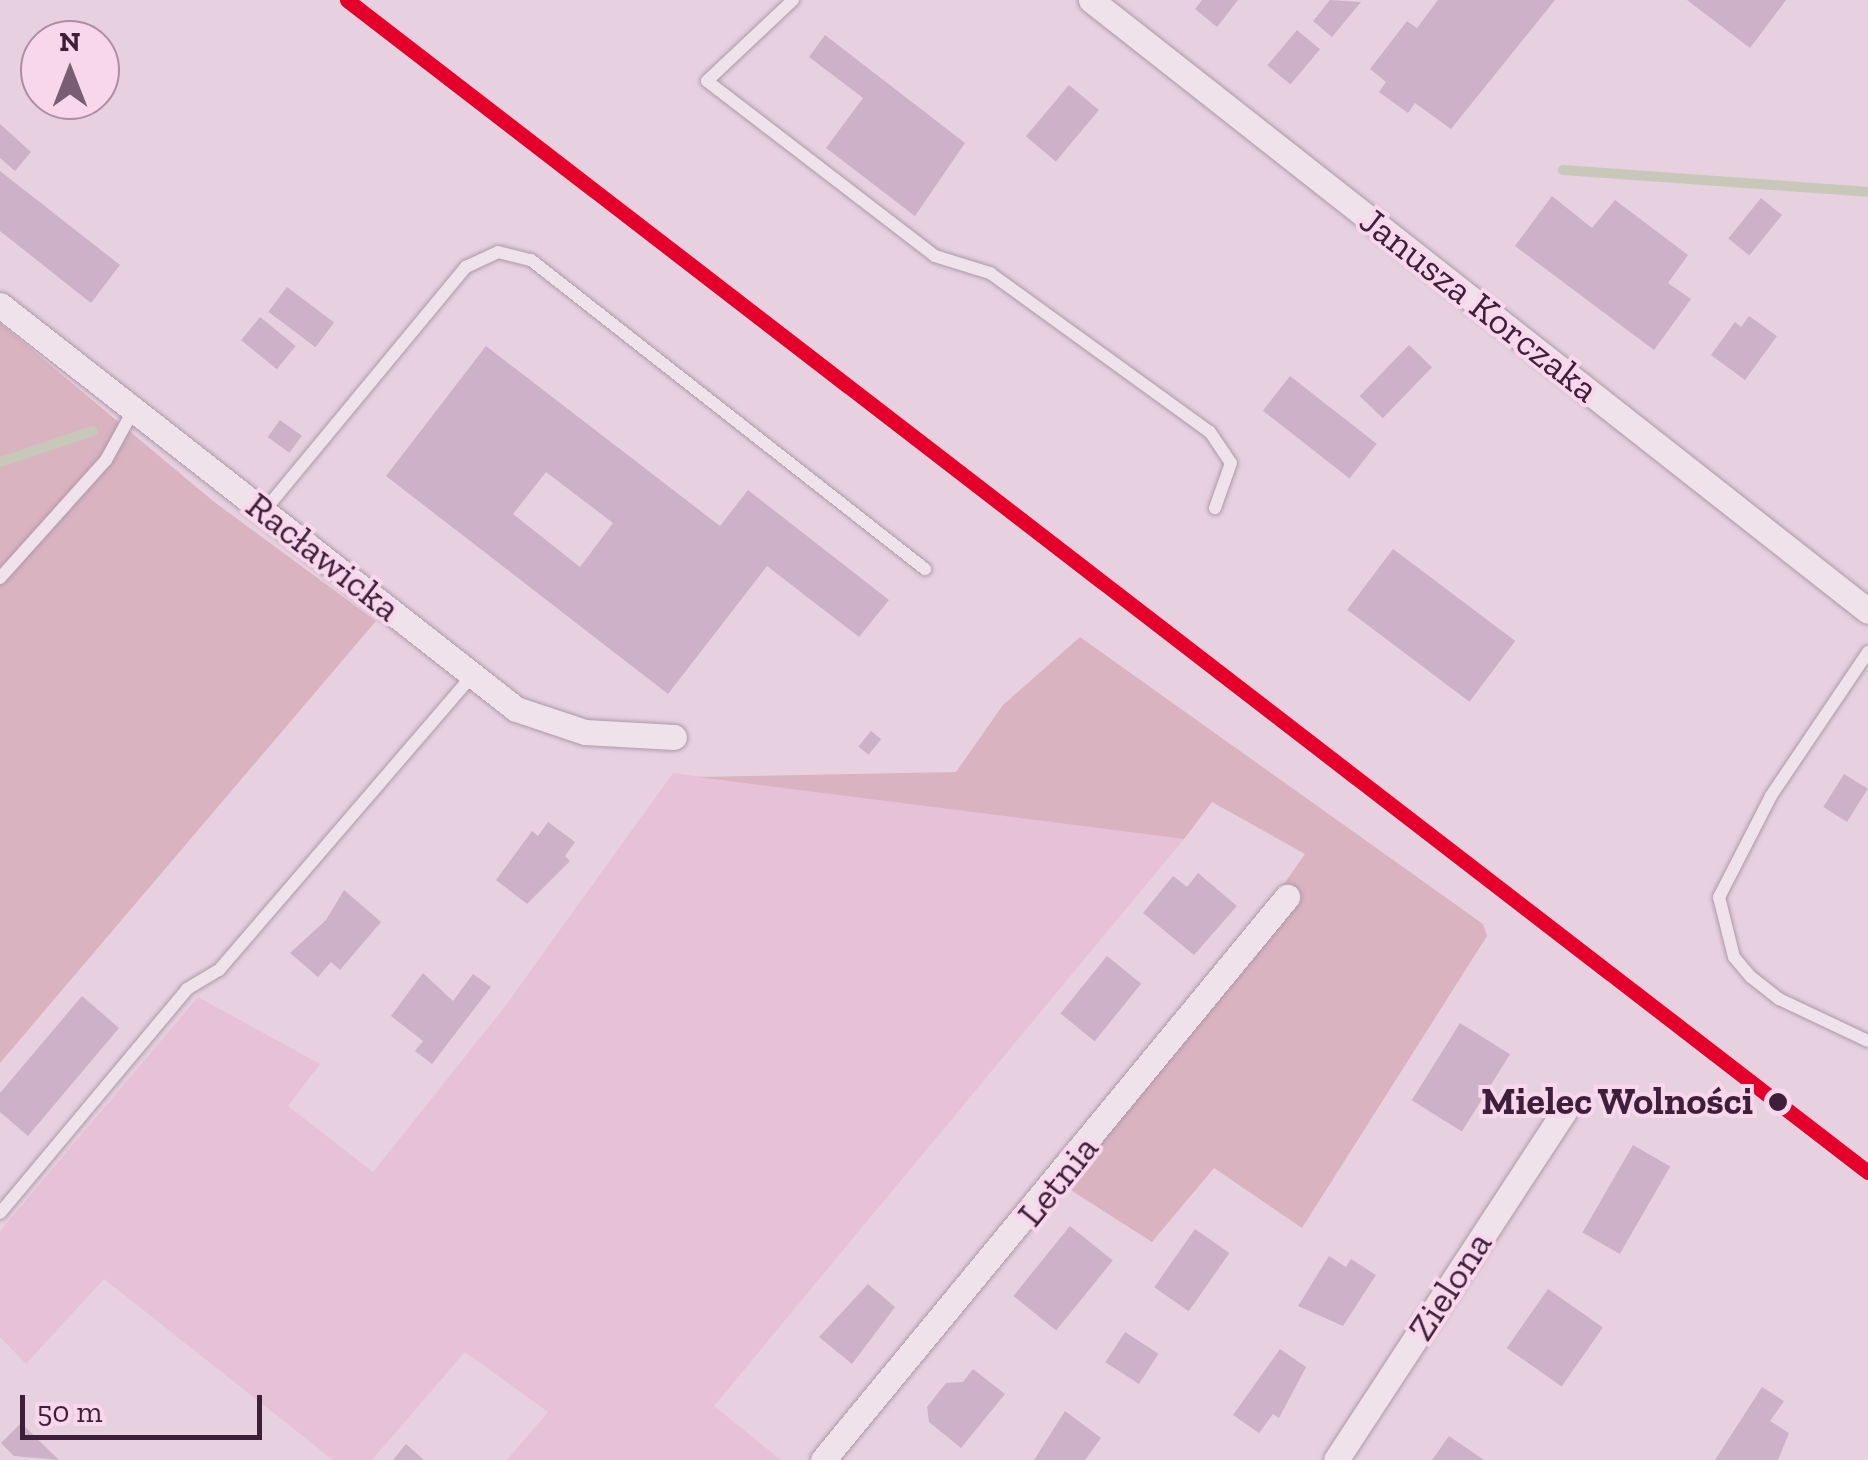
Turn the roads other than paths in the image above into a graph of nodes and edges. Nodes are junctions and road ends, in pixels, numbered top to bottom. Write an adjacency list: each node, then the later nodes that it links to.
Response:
1 (793, 0): 5 (lane)
2 (1091, 0): 9 (street, Janusza Korczaka)
3 (0, 305): 4 (street, Racławicka)
4 (134, 410): 6 (street, Racławicka); 8 (lane)
5 (1215, 508)
6 (264, 511): 7 (lane); 11 (street, Racławicka)
7 (924, 569)
8 (0, 578)
9 (1868, 610)
10 (1868, 652): 14 (lane)
11 (473, 675): 12 (street, Racławicka); 16 (lane)
12 (674, 738)
13 (1287, 897): 17 (street, Letnia)
14 (1868, 1040)
15 (1564, 1112): 18 (street, Zielona)
16 (0, 1213)
17 (823, 1460)
18 (1336, 1460)

